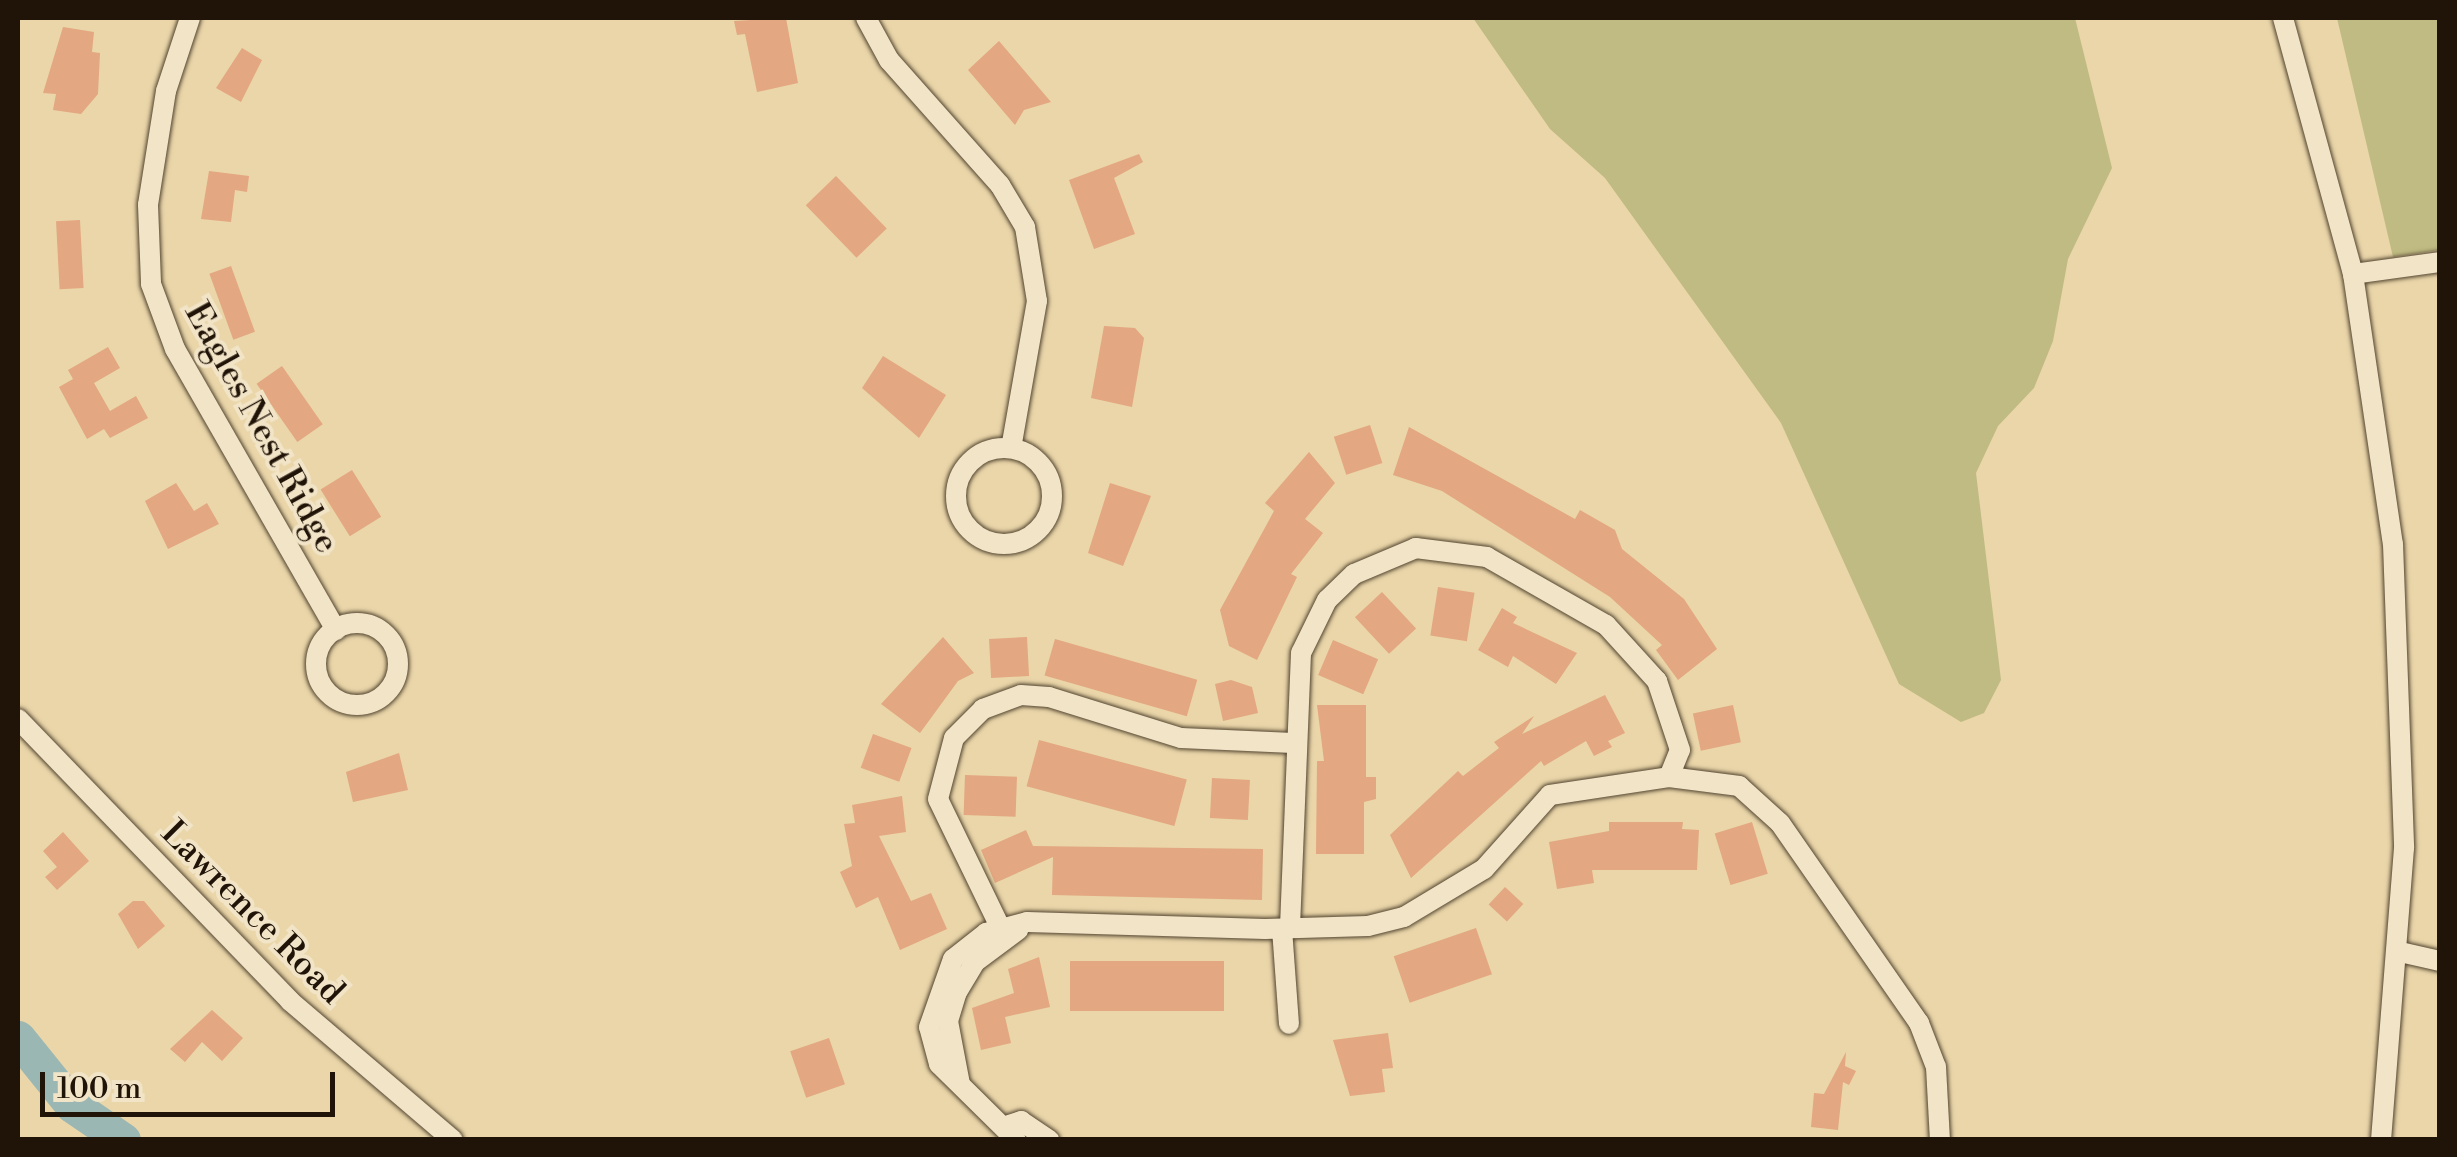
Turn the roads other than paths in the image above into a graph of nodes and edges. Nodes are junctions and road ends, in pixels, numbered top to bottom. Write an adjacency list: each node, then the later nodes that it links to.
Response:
1 (190, 18): 7 (street, Eagles Nest Ridge)
2 (866, 18): 6 (street)
3 (2283, 18): 5 (street)
4 (2440, 262): 5 (street)
5 (2353, 274): 14 (street)
6 (1011, 448): 6 (street)
7 (336, 630): 7 (street)
8 (18, 720): 19 (street, Lawrence Road)
9 (1293, 743): 10 (street); 12 (street); 13 (street)
10 (1669, 776): 12 (street); 21 (street)
11 (1027, 922): 12 (street); 13 (street); 17 (street)
12 (1286, 928): 16 (street)
13 (1001, 929): 17 (street)
14 (2400, 952): 15 (street); 22 (street)
15 (2440, 962)
16 (1289, 1024)
17 (960, 1084): 18 (street)
18 (1012, 1132): 20 (street)
19 (453, 1140)
20 (1049, 1140)
21 (1940, 1140)
22 (2381, 1140)

